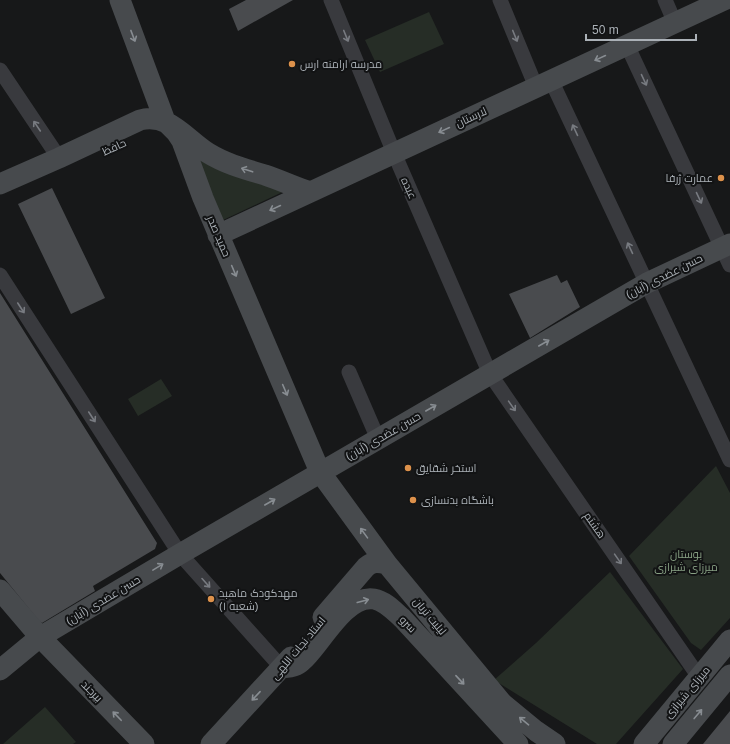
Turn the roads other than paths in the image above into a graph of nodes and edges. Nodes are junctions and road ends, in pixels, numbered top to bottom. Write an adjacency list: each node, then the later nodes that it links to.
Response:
1 (120, 0): 12 (street, حمید صدر, one-way to 12)
2 (331, 0): 13 (street, عبده, one-way to 13)
3 (500, 0): 11 (street, one-way to 11)
4 (665, 0): 8 (street)
5 (724, 0): 8 (street, لارستان)
6 (728, 0): 7 (street)
7 (730, 4)
8 (674, 23): 9 (street, لارستان)
9 (627, 45): 11 (street, لارستان, one-way to 11); 20 (street, one-way to 20)
10 (0, 70): 14 (street, one-way to 10)
11 (544, 84): 13 (street, لارستان, one-way to 13); 22 (street, one-way to 11)
12 (165, 121): 14 (street, حافظ); 16 (street, one-way to 12); 18 (street, حمید صدر)
13 (394, 153): 16 (street, لارستان); 24 (street, عبده)
14 (62, 164): 15 (street, حافظ); 17 (street, حافظ); 18 (street, حافظ)
15 (0, 184)
16 (310, 192): 19 (street, لارستان, one-way to 19)
17 (0, 196)
18 (203, 198): 19 (street, حمید صدر)
19 (218, 235): 27 (street, حمید صدر, one-way to 27)
20 (727, 252): 22 (street, حسن عضدی (آبان))
21 (0, 275): 28 (street, one-way to 28)
22 (647, 283): 24 (street, حسن عضدی (آبان), one-way to 22); 26 (street)
23 (350, 372): 25 (street)
24 (490, 374): 25 (street, حسن عضدی (آبان), one-way to 24); 36 (street, هشتم, one-way to 36)
25 (378, 439): 27 (street, حسن عضدی (آبان))
26 (730, 460)
27 (320, 472): 28 (street, حسن عضدی (آبان), one-way to 27); 29 (street, لیلیت تریان, one-way to 27)
28 (180, 554): 31 (street, حسن عضدی (آبان), one-way to 28); 33 (street, one-way to 33)
29 (387, 564): 33 (street, استاد نجات اللهی); 40 (street, لیلیت تریان, one-way to 29)
30 (0, 590): 31 (street, بیرجند)
31 (40, 637): 34 (street, حسن عضدی (آبان)); 37 (street, بیرجند, one-way to 31)
32 (730, 640): 36 (street, میرزای شیرازی)
33 (282, 668): 38 (street, استاد نجات اللهی, one-way to 38); 39 (street, سرو, one-way to 39)
34 (0, 670)
35 (730, 675): 42 (street, میرزای شیرازی, one-way to 35)
36 (700, 677): 41 (street, میرزای شیرازی)
37 (144, 744)
38 (211, 744)
39 (518, 744)
40 (555, 744)
41 (644, 744)
42 (673, 744)

